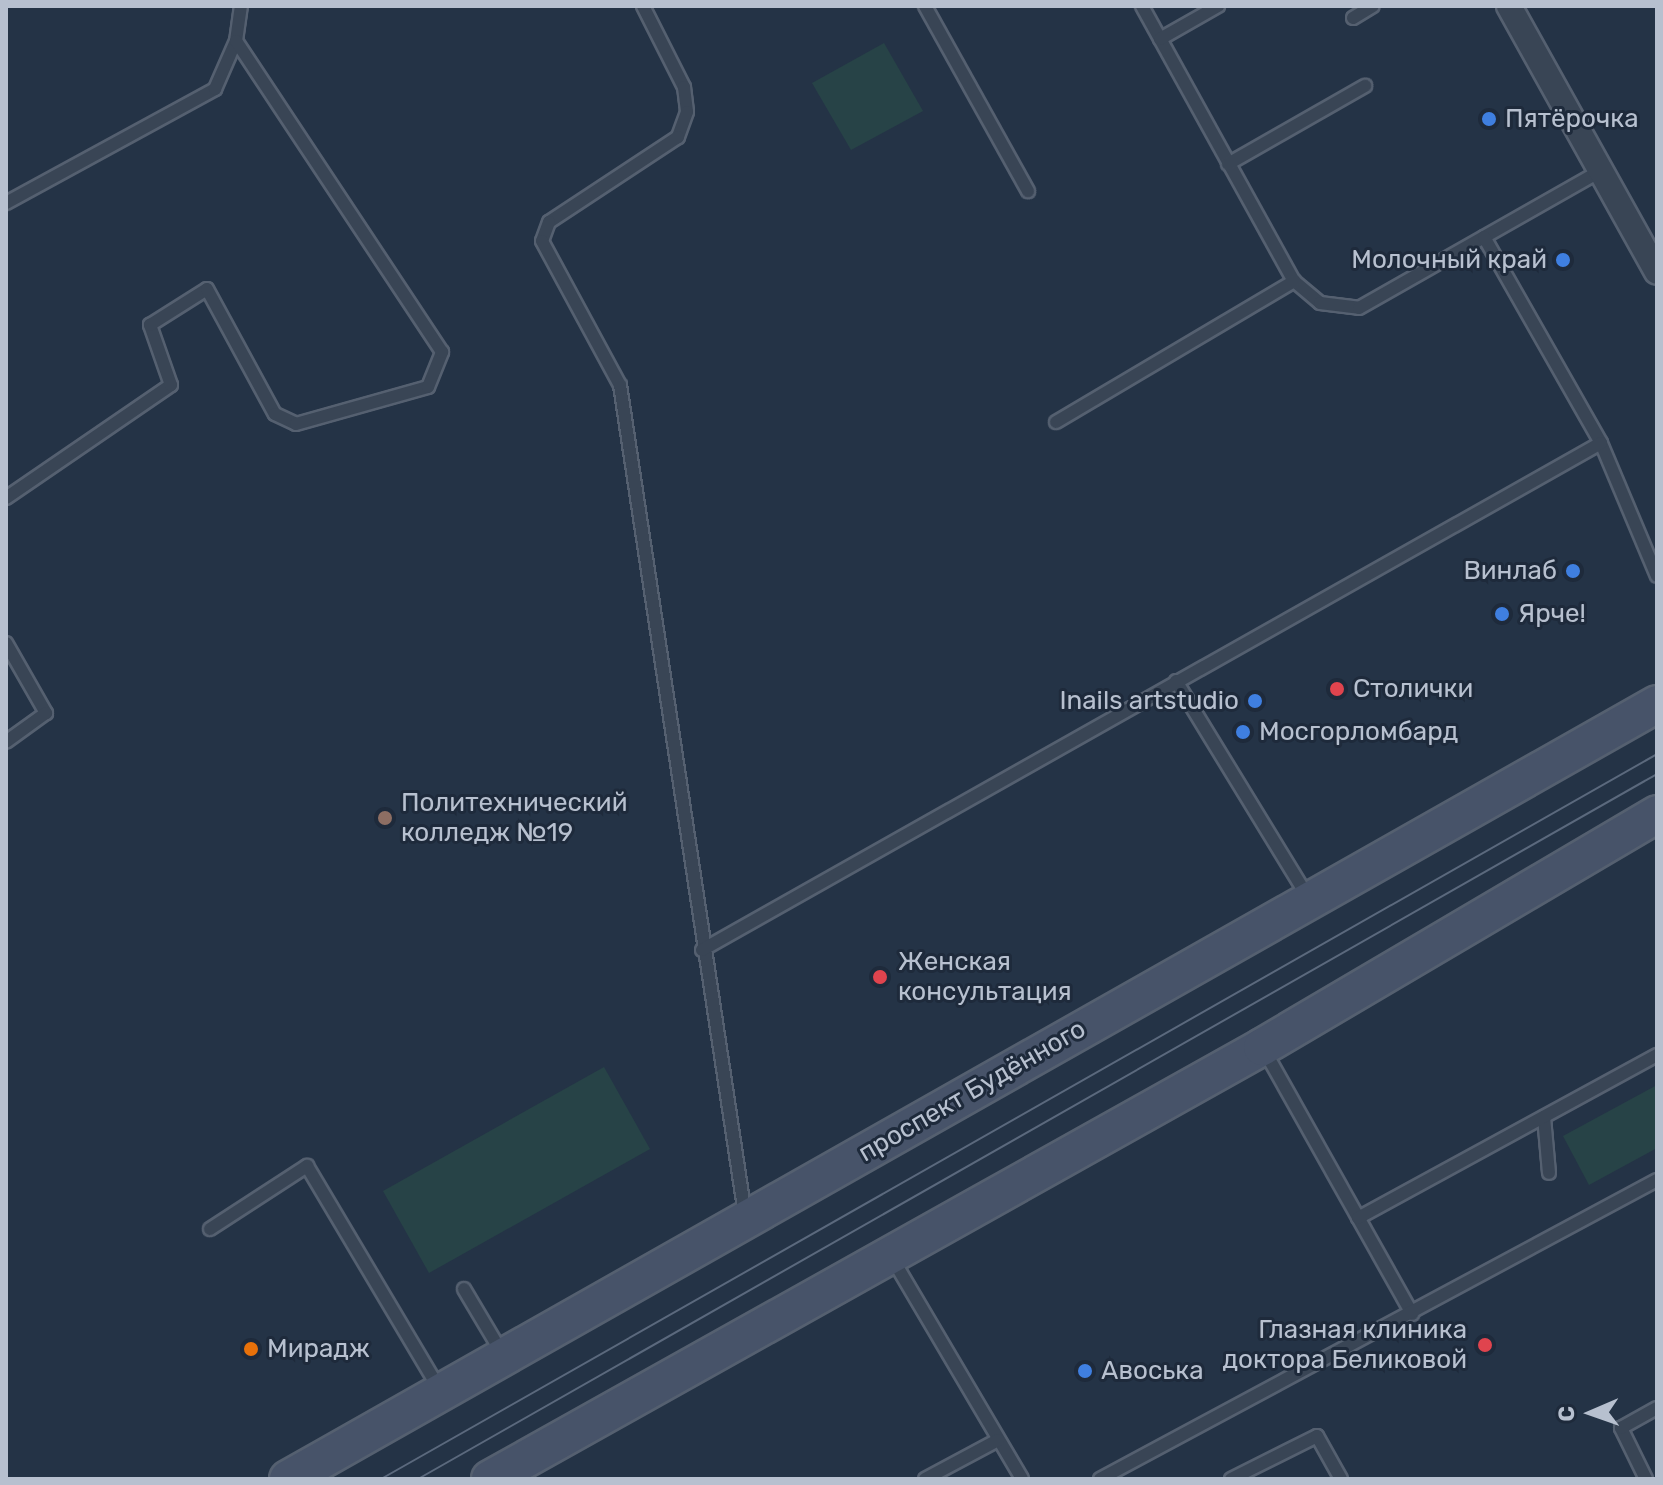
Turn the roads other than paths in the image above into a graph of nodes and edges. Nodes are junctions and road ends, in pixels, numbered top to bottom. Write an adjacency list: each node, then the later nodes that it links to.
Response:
1 (241, 6): 10 (lane)
2 (643, 6): 29 (lane)
3 (925, 6): 14 (lane)
4 (1142, 6): 9 (lane)
5 (1218, 6): 9 (lane)
6 (1373, 6): 8 (lane)
7 (1509, 6): 13 (street)
8 (1353, 18)
9 (1160, 39): 12 (lane)
10 (236, 41): 15 (lane); 21 (lane)
11 (1365, 86): 12 (lane)
12 (1228, 164): 18 (lane)
13 (1600, 171): 16 (lane); 17 (street)
14 (1028, 191)
15 (6, 203)
16 (1484, 237): 18 (lane); 20 (lane)
17 (1657, 272)
18 (1294, 281): 19 (lane)
19 (1056, 422)
20 (1601, 443): 22 (lane); 24 (lane)
21 (6, 498)
22 (1657, 576)
23 (6, 643): 26 (lane)
24 (1176, 681): 28 (lane); 29 (lane)
25 (1657, 704): 28 (main road, проспект Будённого)
26 (6, 742)
27 (1657, 814): 30 (main road)
28 (1309, 899): 36 (main road, проспект Будённого)
29 (702, 950): 36 (lane)
30 (1262, 1047): 35 (lane); 38 (main road)
31 (1657, 1055): 32 (lane)
32 (1544, 1117): 33 (lane); 35 (lane)
33 (1549, 1173)
34 (1657, 1180): 40 (lane)
35 (1358, 1218): 40 (lane)
36 (745, 1220): 41 (main road, проспект Будённого)
37 (210, 1229): 42 (lane)
38 (890, 1255): 44 (lane); 46 (main road)
39 (464, 1289): 41 (lane)
40 (1412, 1314): 49 (lane)
41 (502, 1353): 42 (main road, проспект Будённого)
42 (440, 1390): 45 (main road, проспект Будённого)
43 (1657, 1408): 52 (lane)
44 (998, 1440): 47 (lane); 48 (lane)
45 (288, 1479)
46 (490, 1479)
47 (925, 1479)
48 (1022, 1479)
49 (1100, 1479)
50 (1231, 1479): 51 (lane)
51 (1341, 1479)
52 (1646, 1479)

